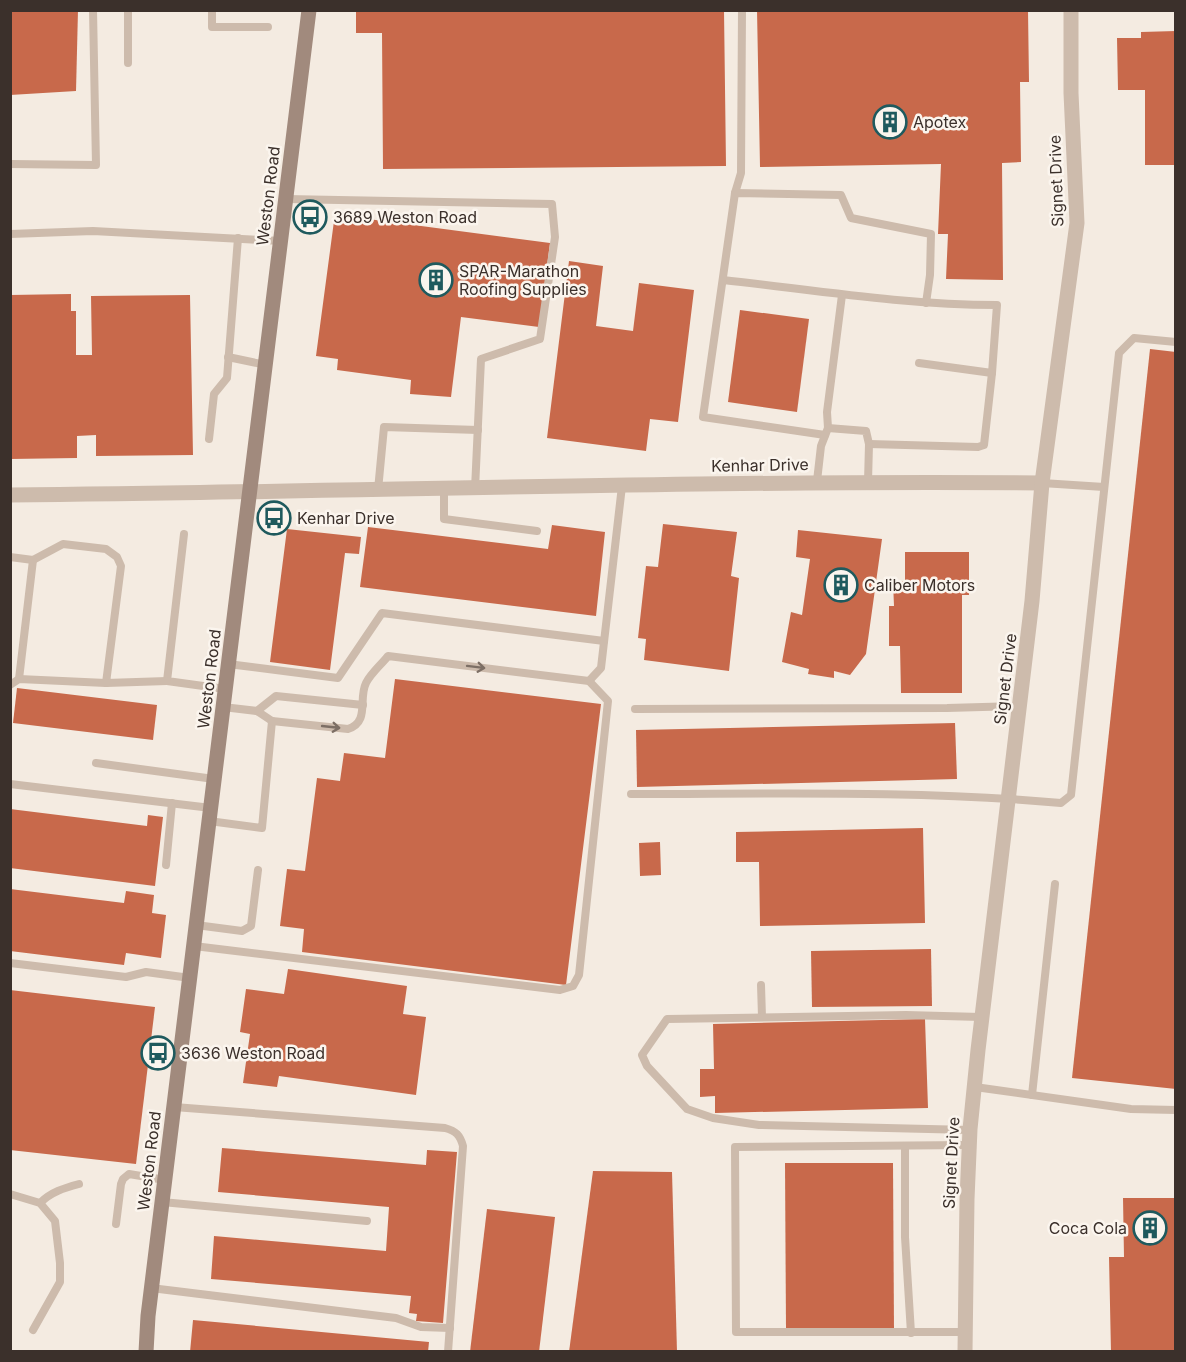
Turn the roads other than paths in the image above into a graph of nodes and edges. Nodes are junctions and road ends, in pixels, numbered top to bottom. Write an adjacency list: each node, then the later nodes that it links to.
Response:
1 (93, 10): 9 (lane)
2 (128, 10): 8 (lane)
3 (212, 10): 7 (lane)
4 (309, 10): 11 (main road, Weston Road)
5 (742, 10): 10 (lane)
6 (1071, 10): 29 (street, Signet Drive)
7 (268, 27)
8 (128, 63)
9 (10, 164)
10 (735, 193): 15 (lane); 17 (lane)
11 (286, 200): 14 (main road, Weston Road); 23 (lane)
12 (10, 234): 13 (lane)
13 (238, 238): 14 (lane); 19 (lane)
14 (281, 242): 21 (main road, Weston Road)
15 (723, 280): 16 (lane); 24 (lane)
16 (842, 295): 17 (lane); 24 (lane)
17 (926, 303): 22 (lane)
18 (1176, 342): 31 (lane)
19 (228, 357): 21 (lane); 25 (lane)
20 (919, 363): 22 (lane)
21 (266, 364): 35 (main road, Weston Road)
22 (993, 373): 26 (lane)
23 (478, 430): 33 (lane); 34 (lane)
24 (827, 432): 26 (lane); 27 (lane)
25 (209, 439)
26 (869, 444): 28 (lane)
27 (817, 481): 28 (street, Kenhar Drive); 30 (street, Kenhar Drive)
28 (868, 482): 29 (street, Kenhar Drive)
29 (1042, 483): 31 (lane); 50 (street, Signet Drive)
30 (622, 486): 33 (street, Kenhar Drive); 41 (lane)
31 (1104, 487): 59 (lane)
32 (444, 489): 33 (street, Kenhar Drive); 34 (street, Kenhar Drive); 37 (lane)
33 (475, 489)
34 (378, 490): 35 (street, Kenhar Drive)
35 (250, 493): 36 (street, Kenhar Drive); 42 (main road, Weston Road)
36 (10, 495)
37 (537, 531)
38 (184, 534): 44 (lane)
39 (10, 557): 40 (lane)
40 (33, 560): 43 (lane); 46 (lane)
41 (604, 641): 42 (lane); 45 (lane)
42 (228, 664): 48 (main road, Weston Road)
43 (20, 679): 46 (lane); 47 (lane)
44 (167, 681): 46 (lane); 48 (lane)
45 (589, 681): 49 (lane, one-way to 45); 66 (lane)
46 (106, 682)
47 (10, 685)
48 (225, 689): 51 (main road, Weston Road)
49 (363, 705): 53 (lane); 54 (lane, one-way to 49)
50 (1020, 706): 52 (lane); 59 (street, Signet Drive)
51 (223, 707): 53 (lane); 56 (main road, Weston Road)
52 (635, 709)
53 (257, 711): 54 (lane)
54 (272, 721): 61 (lane)
55 (96, 763): 56 (lane)
56 (214, 779): 61 (main road, Weston Road)
57 (10, 784): 60 (lane)
58 (631, 794): 59 (lane)
59 (1008, 798): 71 (street, Signet Drive)
60 (172, 803): 61 (lane); 62 (lane)
61 (210, 814): 65 (main road, Weston Road)
62 (166, 865)
63 (258, 870): 65 (lane)
64 (1055, 884): 73 (lane)
65 (196, 925): 66 (main road, Weston Road)
66 (194, 946): 68 (main road, Weston Road)
67 (10, 963): 68 (lane)
68 (190, 978): 74 (main road, Weston Road)
69 (761, 985): 70 (lane)
70 (762, 1017): 71 (lane); 76 (lane)
71 (981, 1017): 72 (street, Signet Drive)
72 (975, 1087): 73 (lane); 76 (street, Signet Drive)
73 (1032, 1095): 75 (lane)
74 (174, 1107): 78 (main road, Weston Road); 87 (lane)
75 (1176, 1110)
76 (969, 1138): 77 (lane); 89 (street, Signet Drive)
77 (905, 1146): 90 (lane); 90 (lane)
78 (165, 1180): 81 (main road, Weston Road); 84 (lane)
79 (79, 1184): 82 (lane)
80 (10, 1194): 82 (lane)
81 (162, 1202): 83 (lane); 85 (main road, Weston Road)
82 (40, 1203): 88 (lane)
83 (367, 1221)
84 (116, 1224)
85 (151, 1288): 86 (main road, Weston Road); 87 (lane)
86 (147, 1326): 91 (main road); 92 (main road, Weston Road)
87 (450, 1328): 93 (lane)
88 (33, 1330)
89 (965, 1332): 90 (lane); 94 (street, Signet Drive)
90 (911, 1334)
91 (138, 1352)
92 (146, 1352)
93 (448, 1352)
94 (965, 1352)

